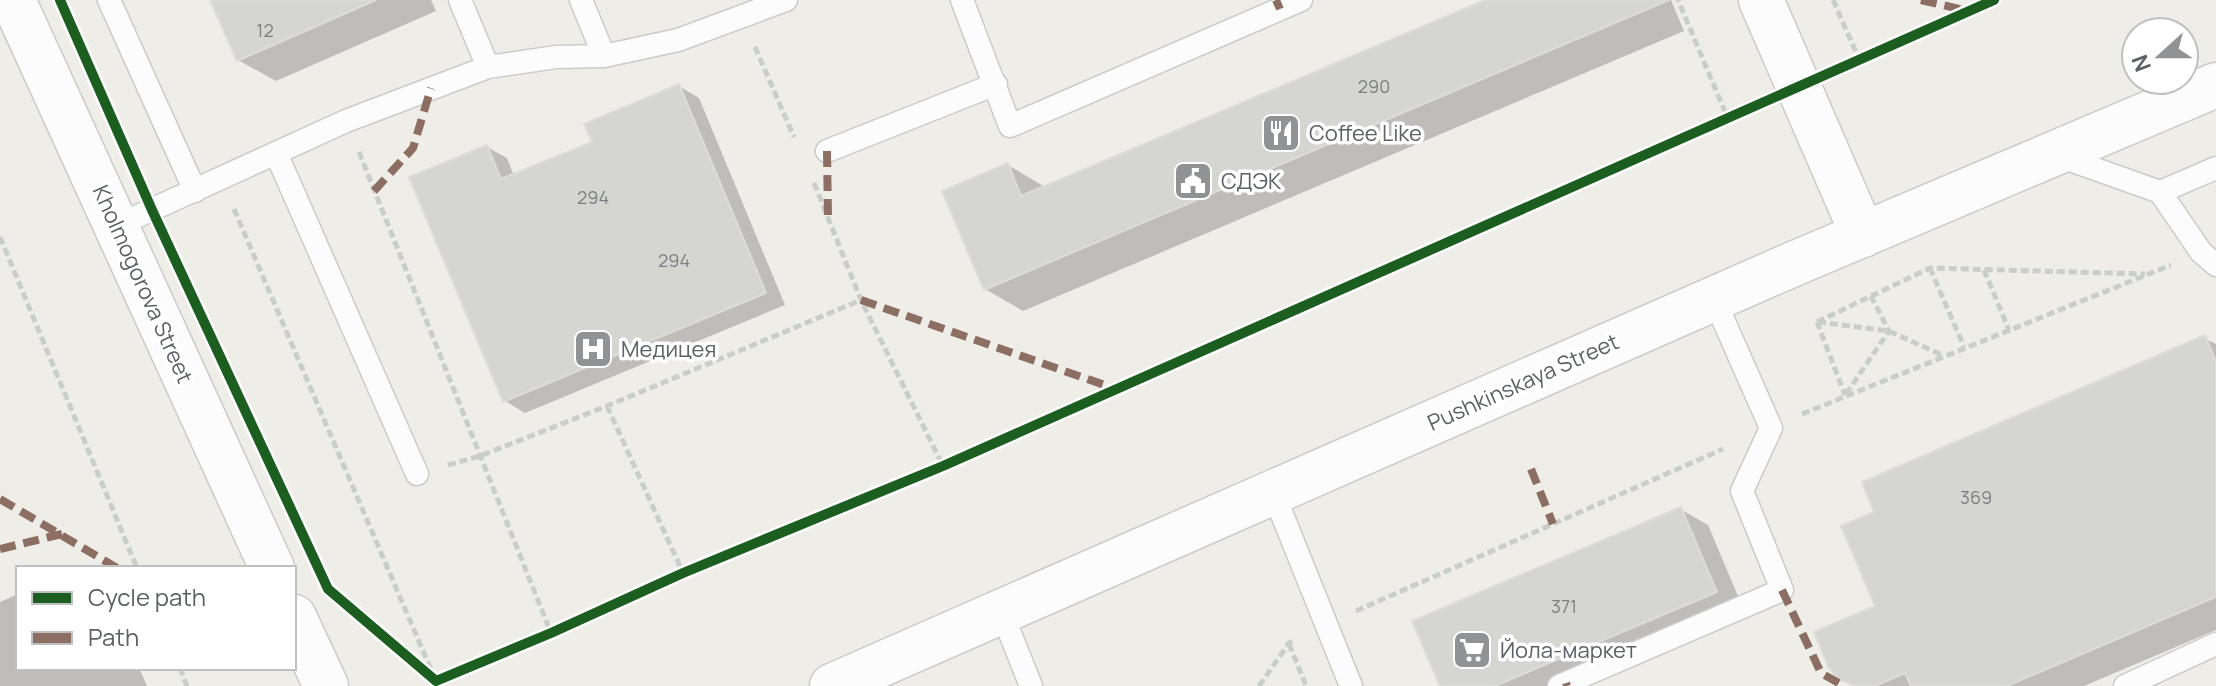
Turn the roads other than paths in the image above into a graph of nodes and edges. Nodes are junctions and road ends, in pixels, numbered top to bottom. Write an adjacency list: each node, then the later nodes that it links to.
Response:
1 (13, 0): 19 (main road, Kholmogorova Street)
2 (109, 0): 17 (lane)
3 (460, 0): 10 (lane)
4 (581, 0): 9 (lane)
5 (786, 0): 9 (lane)
6 (962, 0): 11 (lane)
7 (1301, 0): 11 (lane)
8 (1761, 0): 20 (main road)
9 (604, 56): 10 (lane)
10 (488, 67): 14 (lane)
11 (996, 84): 13 (lane)
12 (2216, 85): 15 (main road, Pushkinskaya Street)
13 (827, 151)
14 (276, 153): 17 (lane); 23 (lane)
15 (2053, 154): 18 (lane); 20 (main road, Pushkinskaya Street)
16 (2216, 168): 18 (lane)
17 (195, 191): 19 (lane)
18 (2160, 192): 21 (lane)
19 (116, 226): 25 (main road, Kholmogorova Street)
20 (1863, 235): 22 (main road, Pushkinskaya Street)
21 (2216, 265)
22 (1714, 299): 24 (main road, Pushkinskaya Street); 33 (lane)
23 (417, 474)
24 (1273, 492): 26 (main road, Pushkinskaya Street); 32 (lane)
25 (271, 566)
26 (1002, 613): 30 (main road, Pushkinskaya Street); 31 (lane)
27 (296, 621): 29 (main road)
28 (2216, 644): 34 (lane)
29 (326, 686)
30 (832, 686)
31 (1031, 686)
32 (1351, 686)
33 (1559, 686)
34 (2125, 686)

